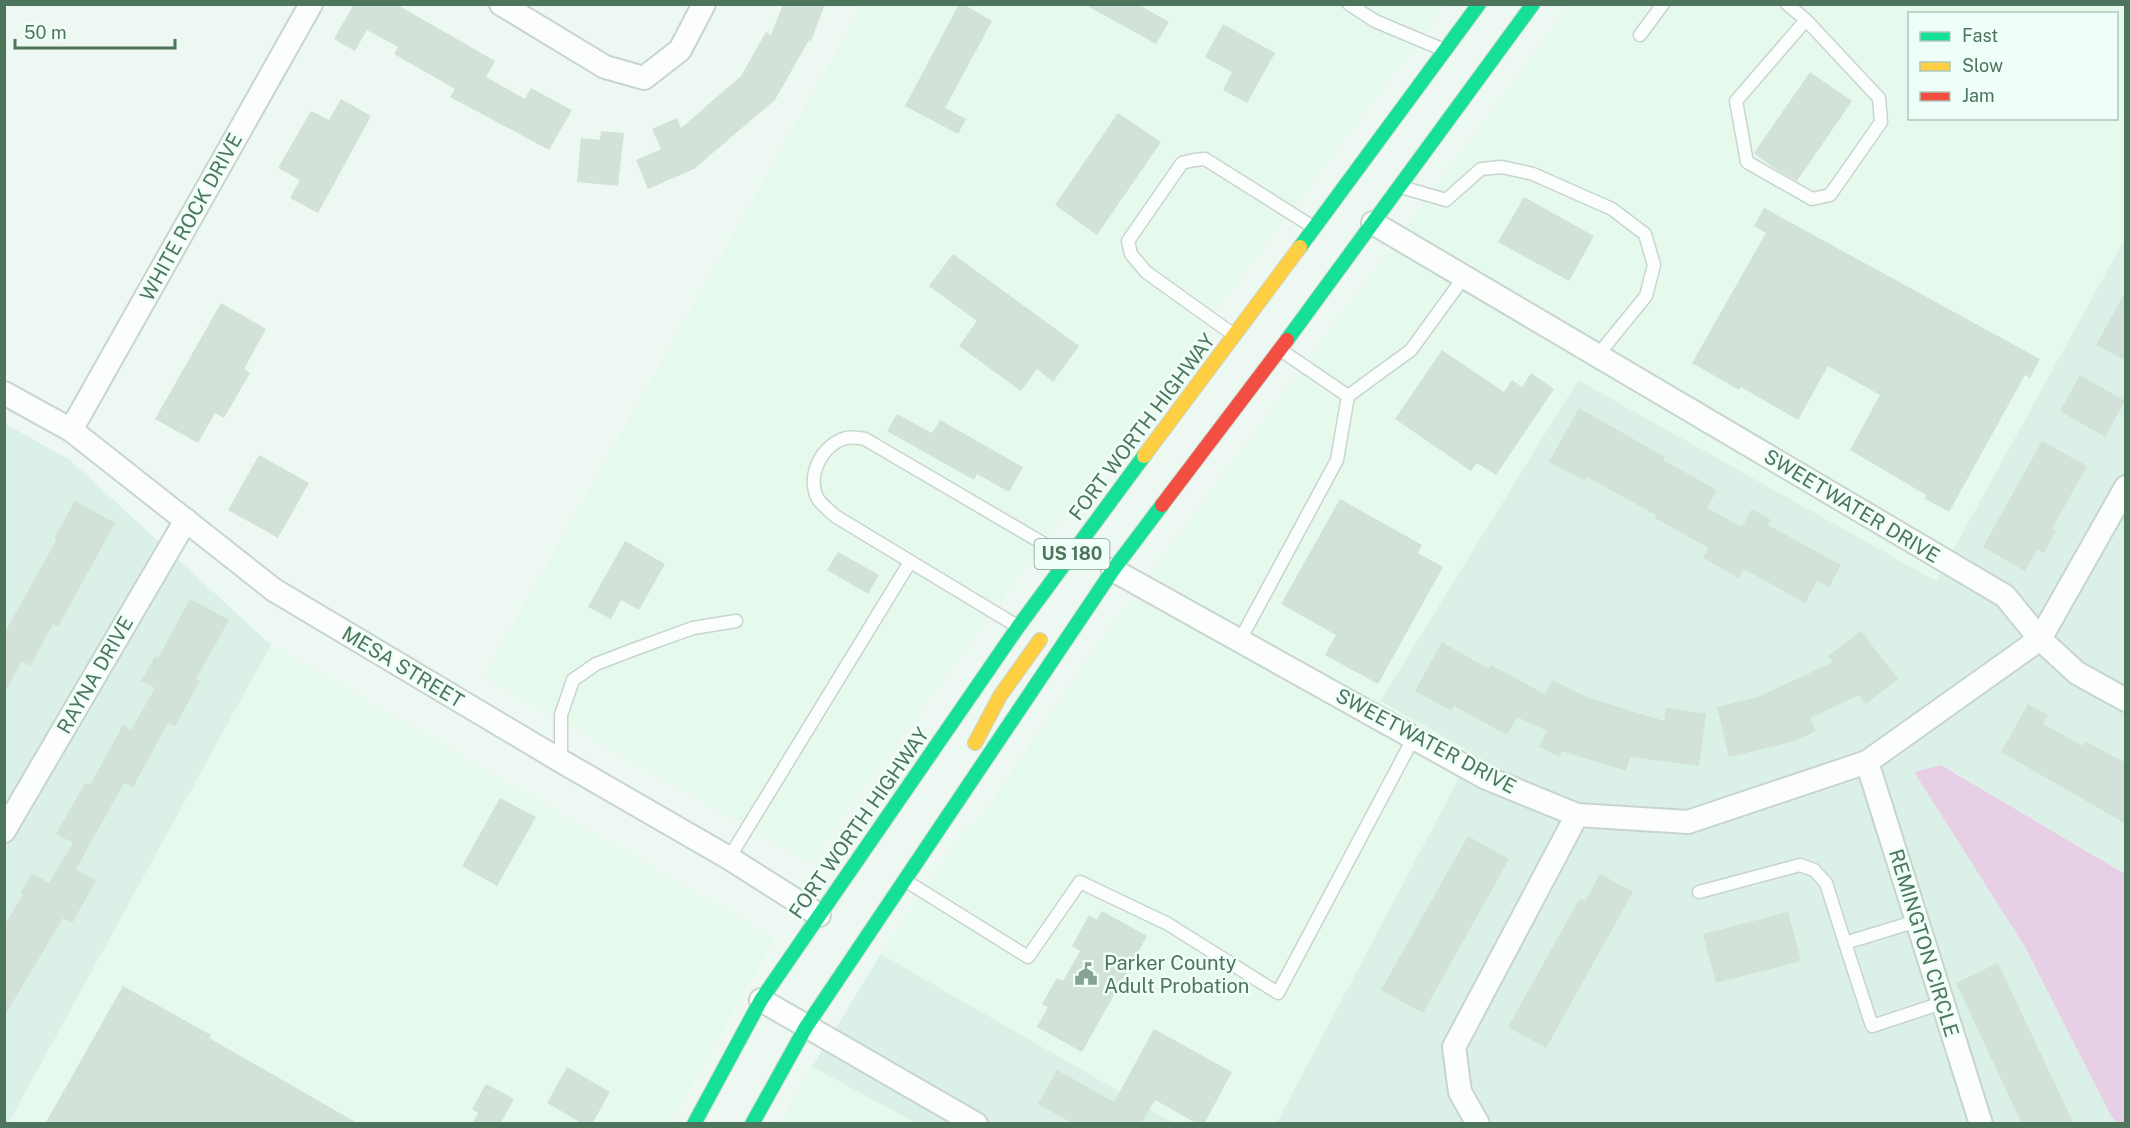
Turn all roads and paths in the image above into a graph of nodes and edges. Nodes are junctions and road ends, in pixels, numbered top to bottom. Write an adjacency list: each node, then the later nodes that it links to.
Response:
1 (311, 4): 23 (street, WHITE ROCK DRIVE)
2 (501, 4): 3 (street)
3 (704, 4)
4 (1349, 4): 11 (lane)
5 (1479, 4): 11 (main road, FORT WORTH HIGHWAY / US 180)
6 (1533, 4): 12 (main road, US 180)
7 (1663, 4): 10 (lane)
8 (1786, 4): 9 (lane)
9 (1806, 20): 9 (lane)
10 (1640, 35)
11 (1449, 54): 14 (main road, FORT WORTH HIGHWAY / US 180)
12 (1400, 187): 13 (main road, US 180); 18 (lane)
13 (1373, 223): 15 (street, SWEETWATER DRIVE); 17 (main road, US 180)
14 (1314, 228): 16 (main road, FORT WORTH HIGHWAY / US 180); 16 (lane)
15 (1464, 277): 18 (street, SWEETWATER DRIVE); 22 (lane)
16 (1234, 335): 19 (main road, FORT WORTH HIGHWAY / US 180)
17 (1280, 349): 22 (lane); 28 (main road, US 180)
18 (1597, 356): 34 (street, SWEETWATER DRIVE)
19 (1206, 374): 21 (main road); 26 (main road, FORT WORTH HIGHWAY / US 180)
20 (4, 393): 23 (street, MESA STREET)
21 (1207, 393)
22 (1348, 396): 35 (lane)
23 (71, 430): 25 (street, MESA STREET)
24 (2126, 487): 34 (street, SWEETWATER DRIVE)
25 (186, 520): 38 (street, MESA STREET); 42 (street, RAYNA DRIVE)
26 (1069, 559): 27 (lane); 29 (main road, FORT WORTH HIGHWAY / US 180)
27 (910, 562): 32 (lane); 43 (lane)
28 (1110, 565): 35 (street, SWEETWATER DRIVE); 40 (main road, US 180)
29 (1056, 576): 30 (main road); 32 (main road, FORT WORTH HIGHWAY / US 180)
30 (1061, 599)
31 (736, 621): 38 (lane)
32 (1018, 627): 46 (main road, FORT WORTH HIGHWAY / US 180)
33 (1050, 627): 40 (main road)
34 (2040, 639): 36 (street); 39 (street, SWEETWATER DRIVE)
35 (1240, 640): 37 (street, SWEETWATER DRIVE)
36 (2126, 700)
37 (1414, 737): 41 (street, SWEETWATER DRIVE); 44 (lane)
38 (561, 761): 43 (street, MESA STREET)
39 (1867, 762): 41 (street, SWEETWATER DRIVE); 47 (street, REMINGTON CIRCLE)
40 (962, 795): 44 (main road, US 180)
41 (1577, 815): 55 (street)
42 (4, 831)
43 (729, 858): 46 (street, MESA STREET)
44 (905, 880): 51 (main road, US 180)
45 (1700, 892): 48 (lane)
46 (819, 915): 49 (main road, FORT WORTH HIGHWAY / US 180)
47 (1917, 921): 48 (lane); 50 (street, REMINGTON CIRCLE)
48 (1845, 942): 50 (lane)
49 (761, 1000): 51 (street); 52 (main road, FORT WORTH HIGHWAY / US 180)
50 (1942, 1003): 56 (street, REMINGTON CIRCLE)
51 (806, 1027): 53 (main road, US 180); 54 (street)
52 (694, 1124)
53 (752, 1124)
54 (976, 1124)
55 (1478, 1124)
56 (1981, 1124)

